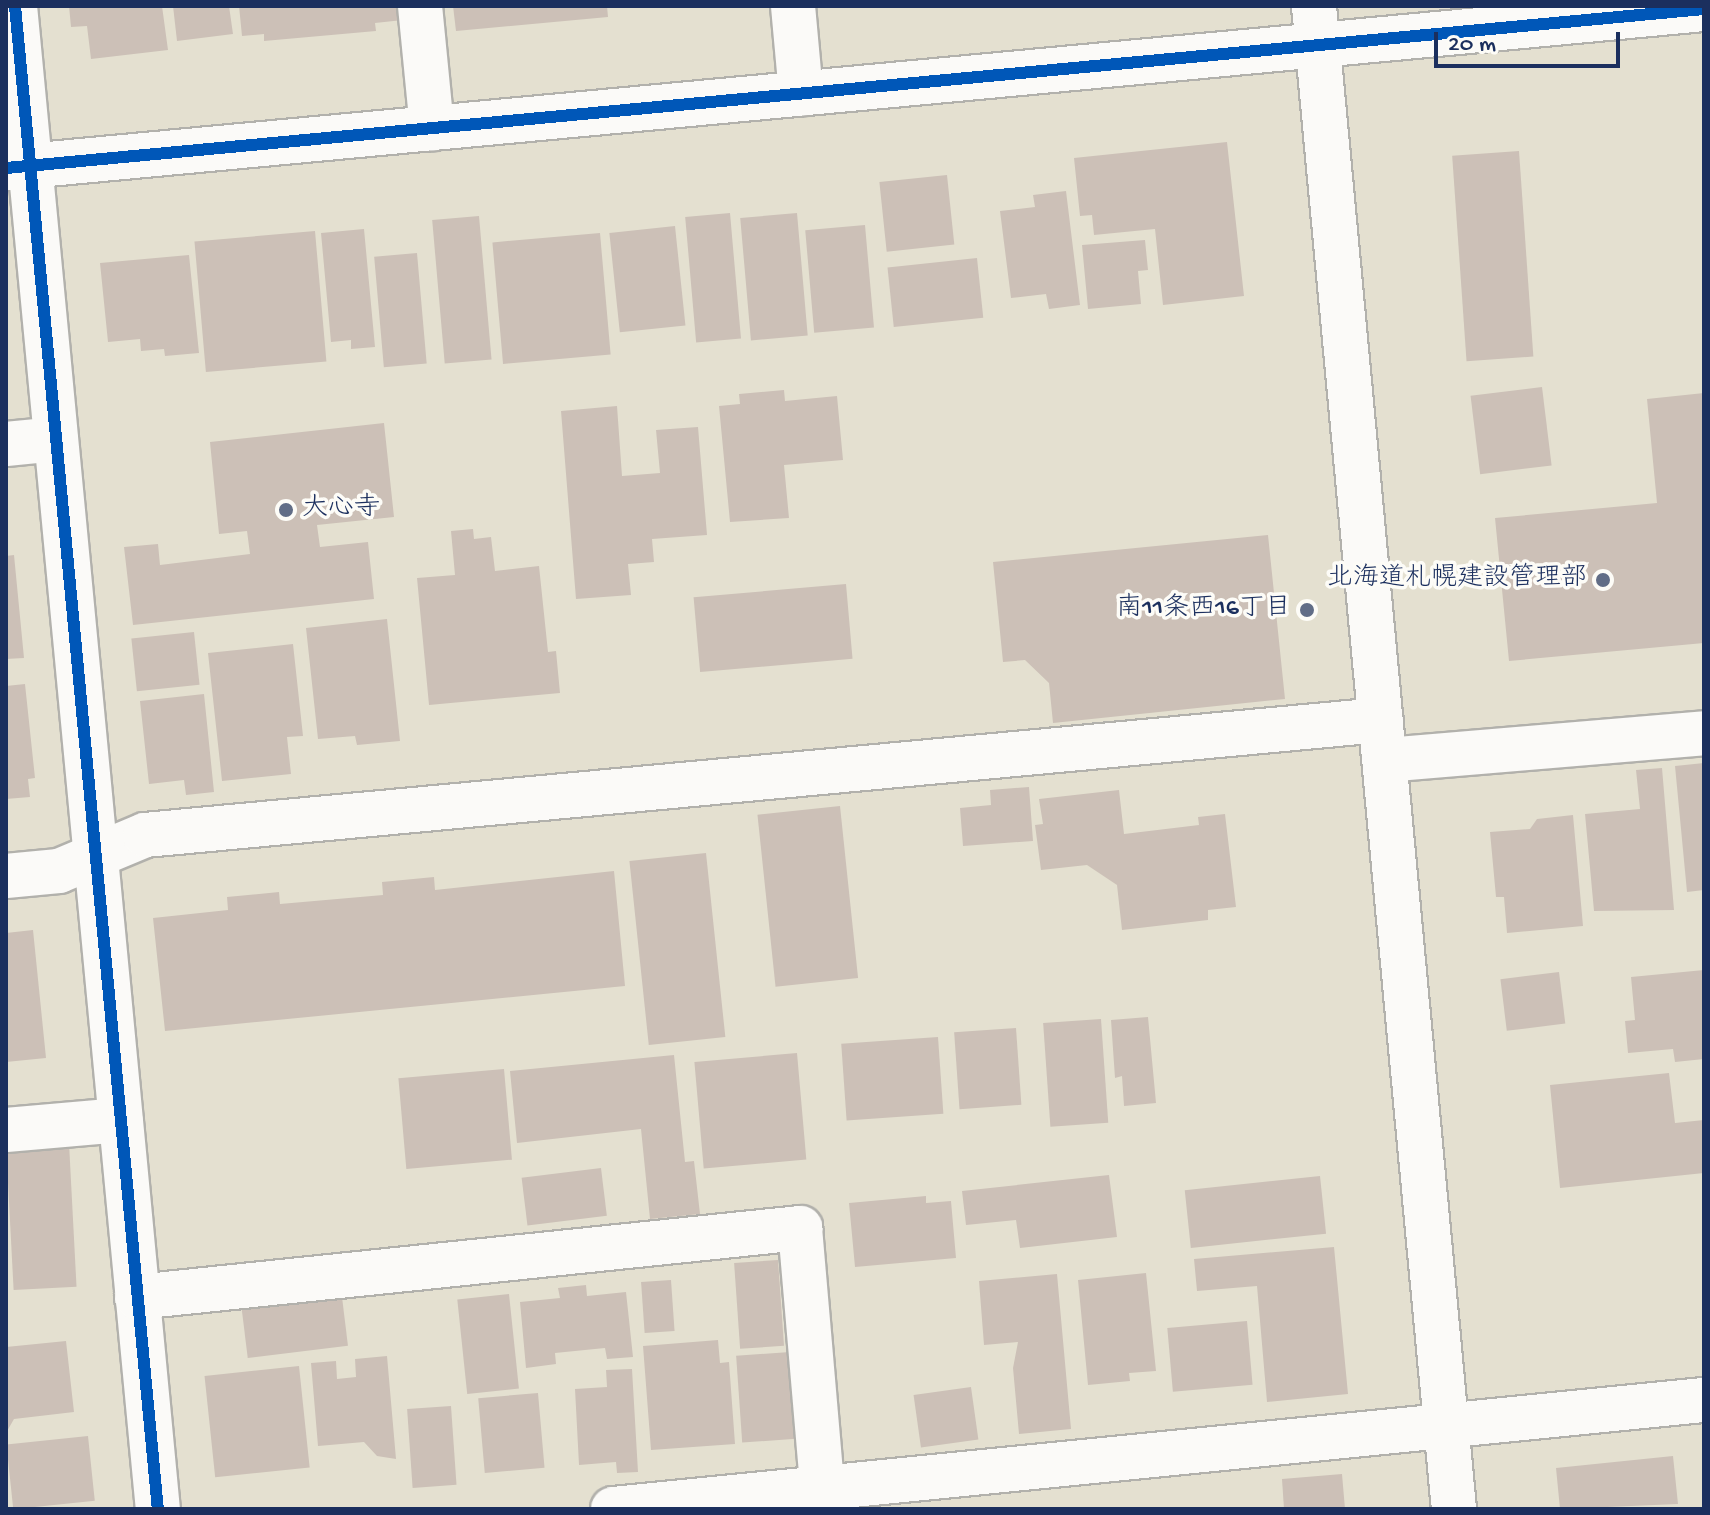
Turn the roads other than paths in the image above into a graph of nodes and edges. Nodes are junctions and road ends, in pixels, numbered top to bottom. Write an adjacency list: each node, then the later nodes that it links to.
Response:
1 (15, 6): 8 (street)
2 (420, 6): 7 (street)
3 (793, 6): 6 (street)
4 (1704, 9): 5 (street)
5 (1316, 26): 6 (street); 12 (street)
6 (801, 94): 7 (street)
7 (432, 128): 8 (street)
8 (18, 167): 9 (street)
9 (56, 439): 10 (street); 13 (street)
10 (6, 444)
11 (1704, 733): 12 (street)
12 (1383, 740): 13 (street); 19 (street)
13 (95, 854): 14 (street); 15 (street)
14 (6, 876)
15 (121, 1120): 16 (street); 17 (street)
16 (6, 1130)
17 (137, 1297): 20 (street); 21 (street)
18 (1704, 1400): 19 (street)
19 (1447, 1425): 20 (street); 23 (street)
20 (799, 1496): 22 (street)
21 (158, 1509)
22 (613, 1509)
23 (1454, 1509)

